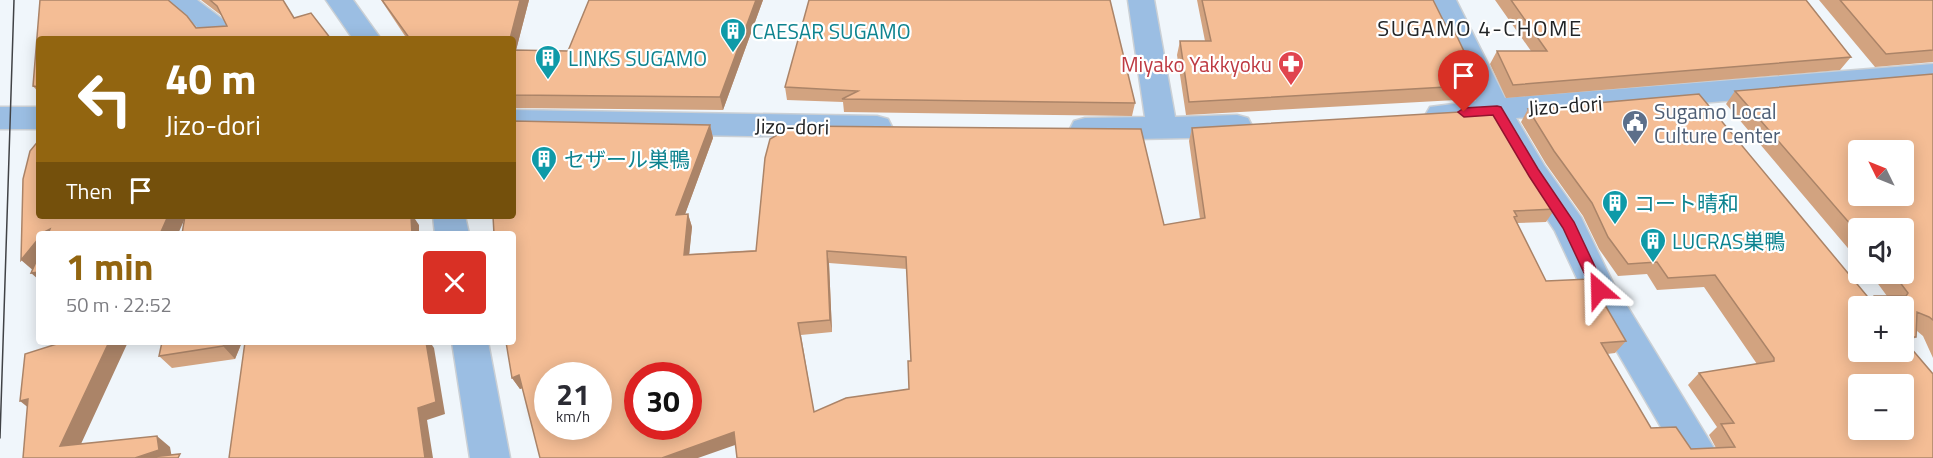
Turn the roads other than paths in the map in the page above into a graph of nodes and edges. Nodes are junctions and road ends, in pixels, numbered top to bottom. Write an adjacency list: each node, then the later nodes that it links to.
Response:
1 (180, 0): 5 (street)
2 (339, 0): 6 (street)
3 (1141, 0): 18 (street)
4 (1443, 0): 9 (street)
5 (218, 36)
6 (365, 36)
7 (1933, 74): 8 (street, Jizo-dori)
8 (1699, 95): 9 (street, Jizo-dori); 14 (street)
9 (1497, 110): 10 (street, Jizo-dori); 21 (street)
10 (1418, 115)
11 (0, 118): 12 (street)
12 (36, 118)
13 (516, 121): 16 (street, Jizo-dori)
14 (1722, 123)
15 (1267, 125): 18 (street)
16 (905, 128)
17 (1061, 129): 18 (street)
18 (1162, 129)
19 (471, 345): 20 (street)
20 (490, 458)
21 (1700, 458)

